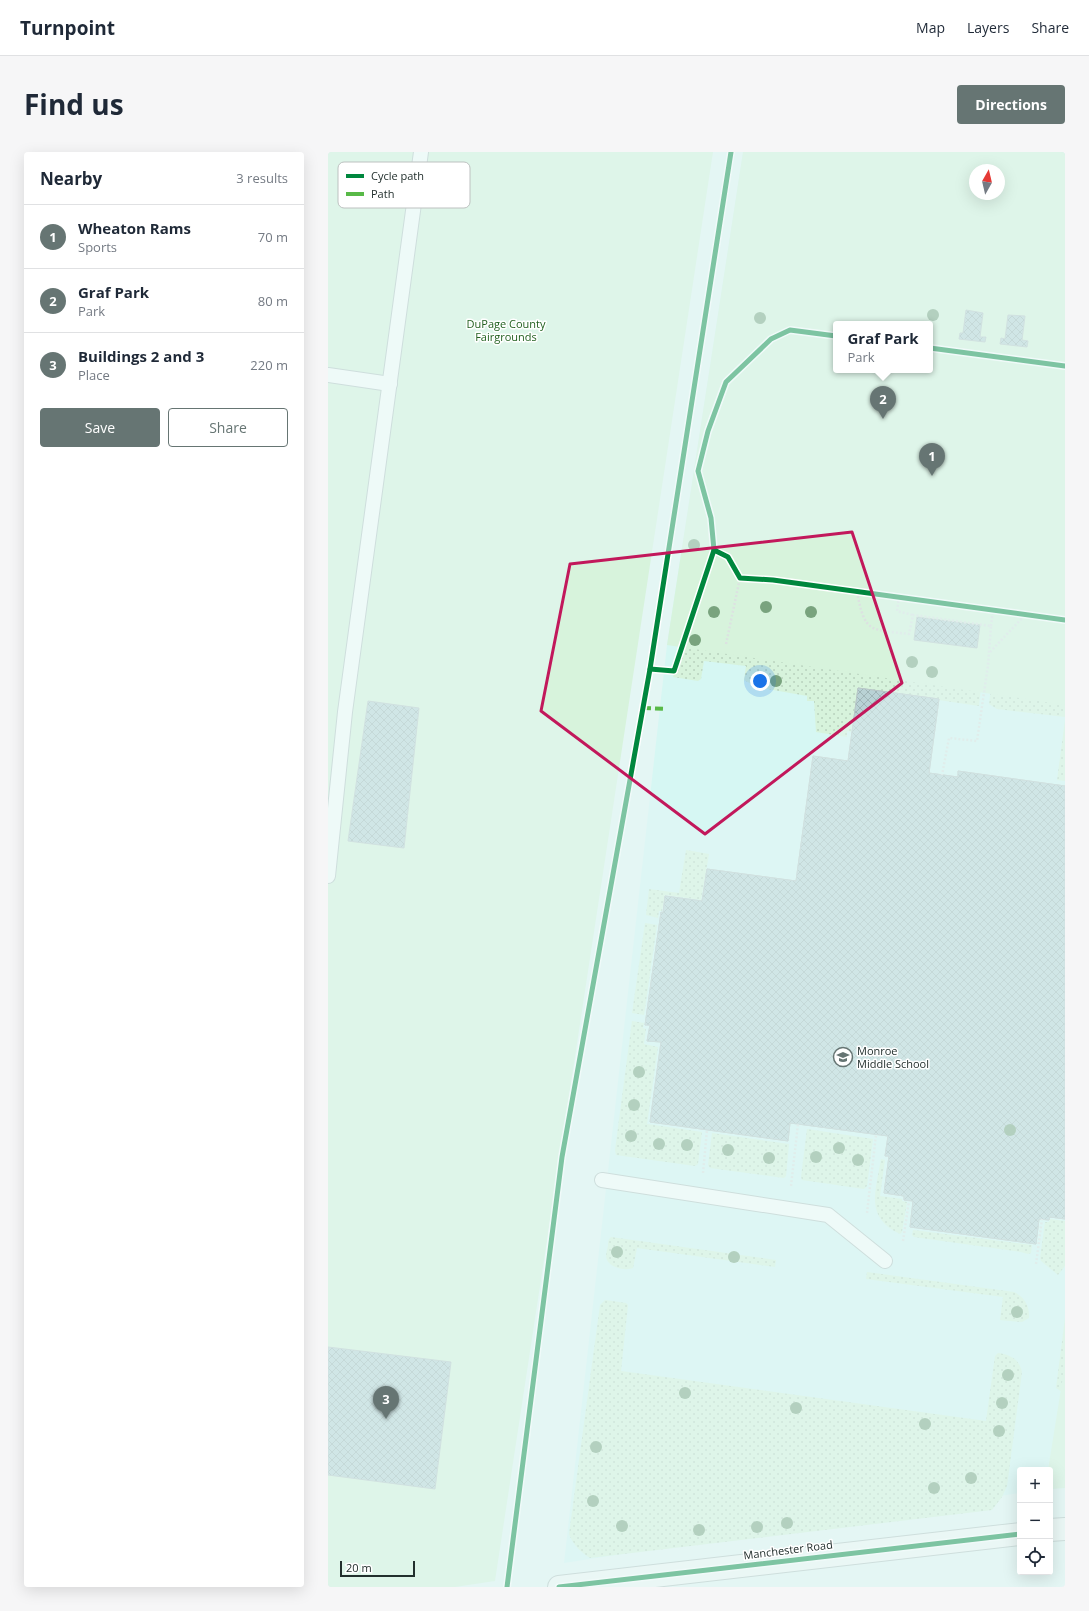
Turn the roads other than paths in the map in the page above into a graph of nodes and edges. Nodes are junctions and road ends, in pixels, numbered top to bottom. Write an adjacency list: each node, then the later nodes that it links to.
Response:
1 (421, 152): 2 (lane)
2 (420, 162)
3 (414, 208): 5 (lane)
4 (328, 375): 5 (lane)
5 (390, 384): 6 (lane)
6 (334, 760): 7 (lane)
7 (328, 876)
8 (602, 1180): 9 (lane)
9 (885, 1261)
10 (1065, 1529): 11 (street)
11 (1053, 1530)
12 (1017, 1534): 13 (street, Manchester Road)
13 (559, 1587)

